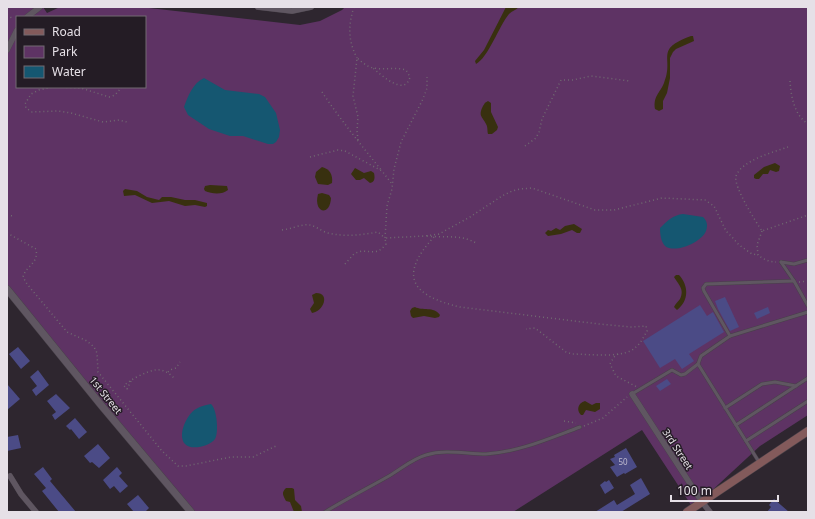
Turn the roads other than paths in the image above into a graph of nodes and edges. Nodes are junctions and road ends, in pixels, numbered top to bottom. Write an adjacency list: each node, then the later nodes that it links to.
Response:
1 (40, 7): 5 (street)
2 (258, 7): 4 (street)
3 (311, 7): 4 (street)
4 (286, 8)
5 (28, 16)
6 (16, 32): 7 (street)
7 (7, 50)
8 (808, 260): 9 (lane)
9 (795, 282): 11 (lane); 13 (lane)
10 (7, 289): 28 (street, 1st Street)
11 (808, 306)
12 (808, 312): 13 (lane)
13 (730, 336): 14 (lane)
14 (698, 364): 17 (lane); 19 (lane)
15 (808, 378): 16 (lane)
16 (796, 386): 19 (lane); 20 (lane)
17 (632, 394): 26 (street, 3rd Street)
18 (808, 400): 23 (lane)
19 (725, 408): 20 (lane)
20 (736, 425): 23 (lane)
21 (580, 427): 29 (lane)
22 (808, 431): 24 (main road)
23 (746, 441): 24 (lane)
24 (760, 464): 26 (main road)
25 (10, 476): 27 (street)
26 (702, 502): 30 (main road); 31 (street, 3rd Street)
27 (36, 512)
28 (191, 512)
29 (325, 512)
30 (687, 512)
31 (710, 512)

